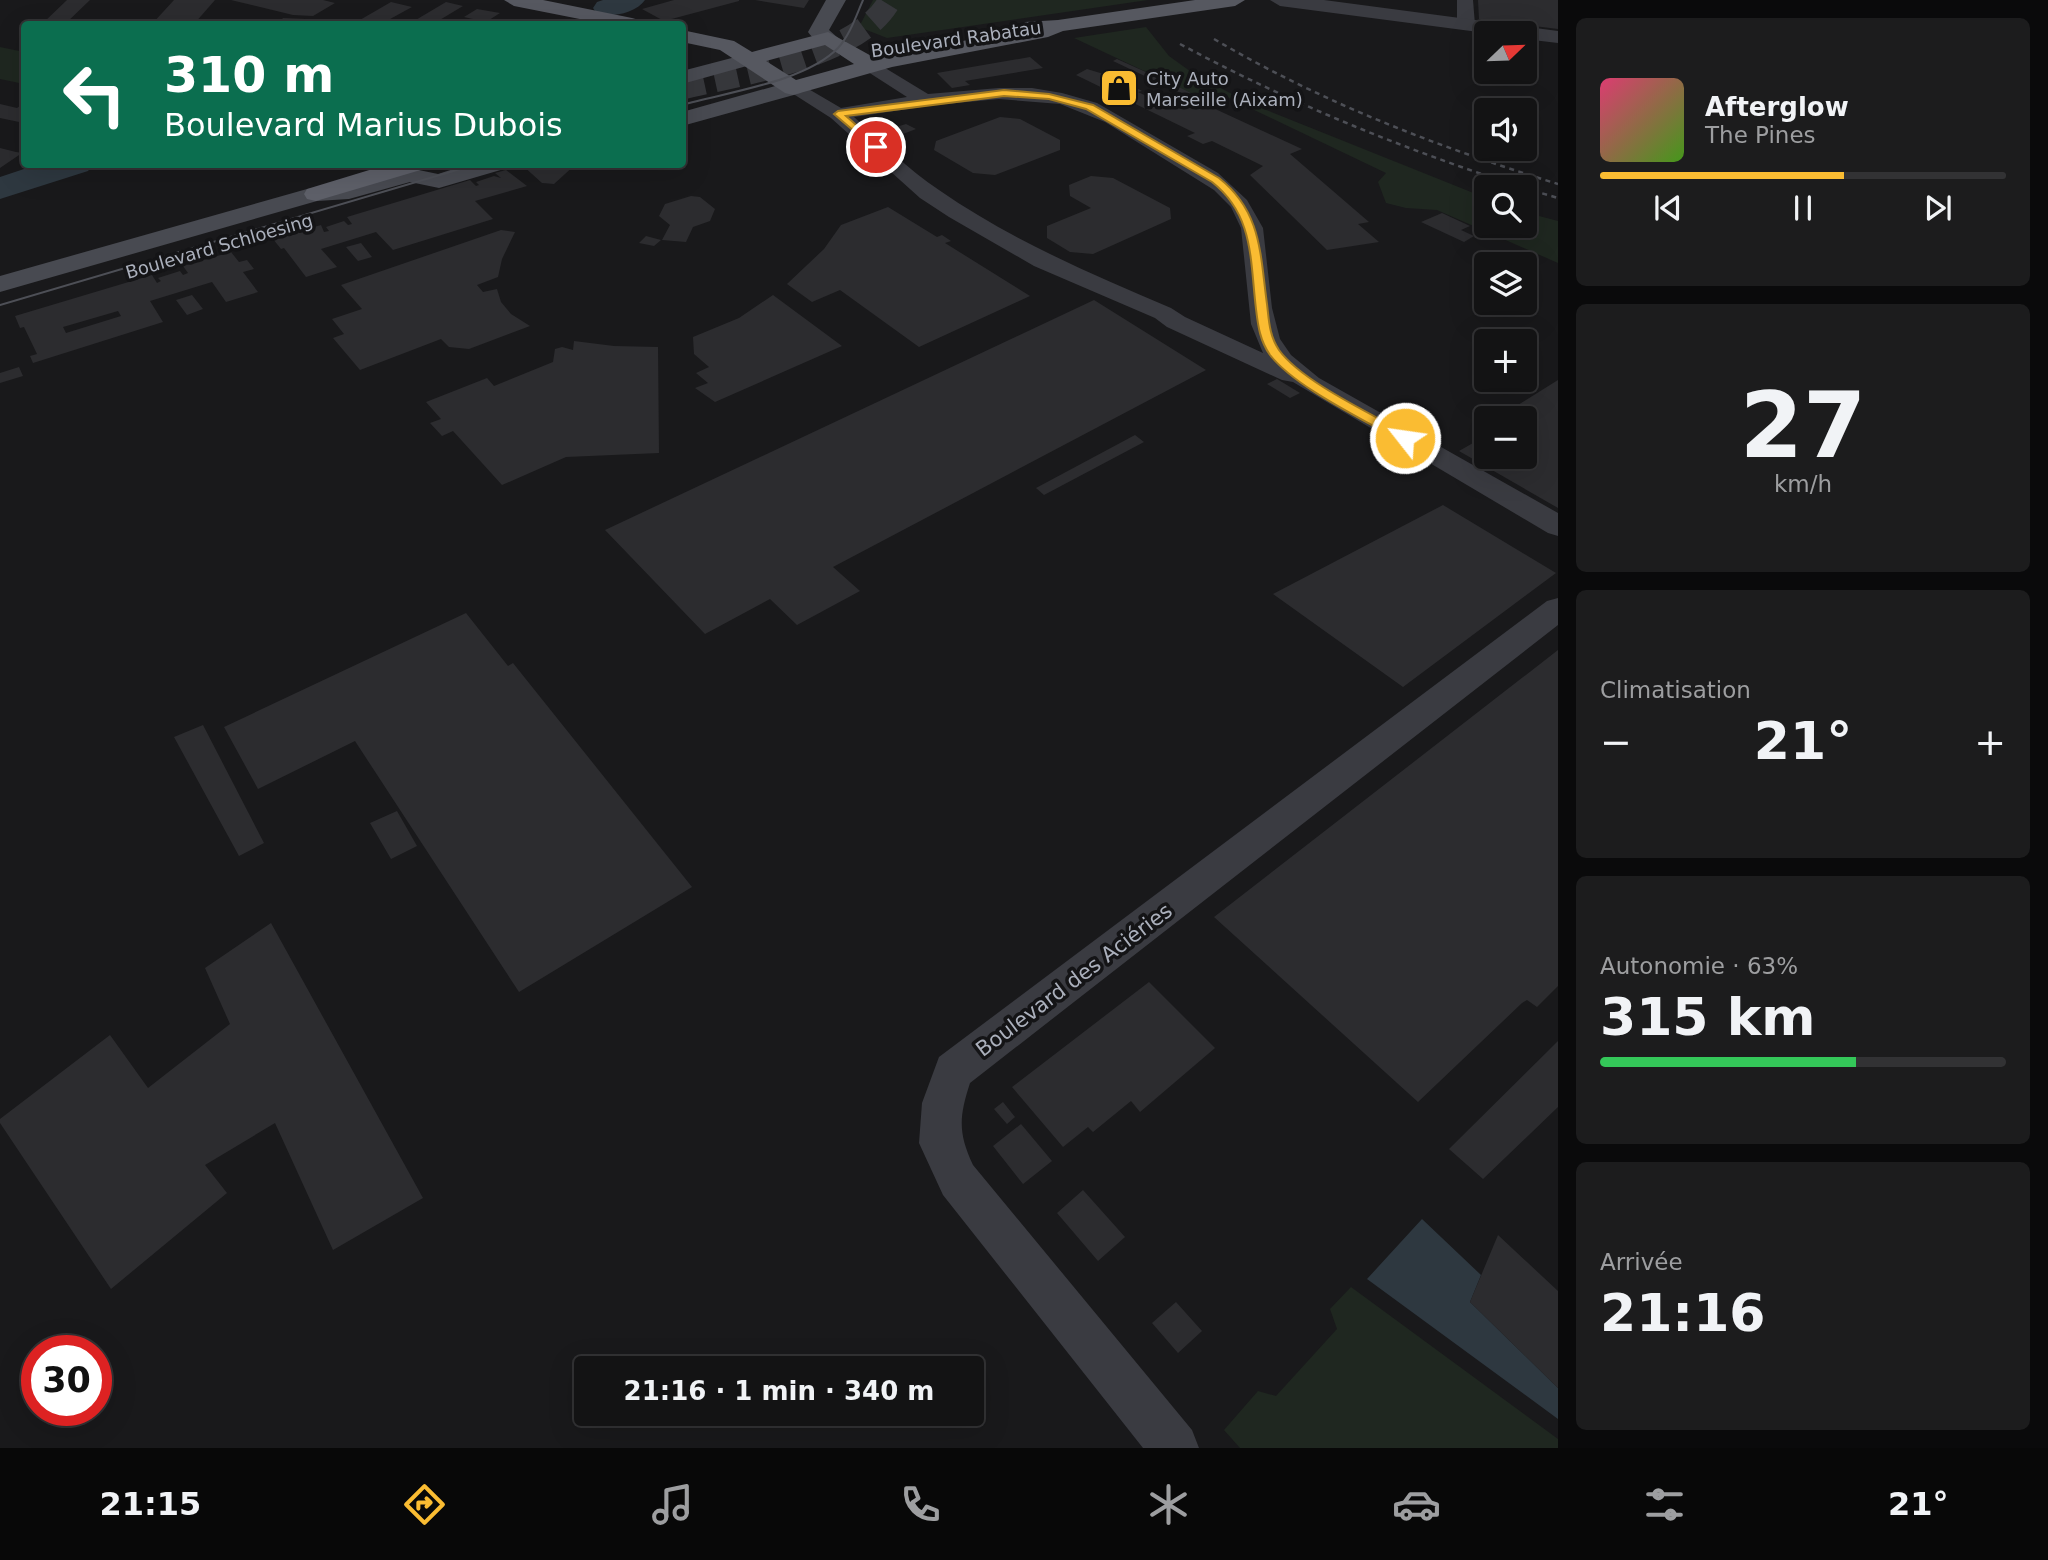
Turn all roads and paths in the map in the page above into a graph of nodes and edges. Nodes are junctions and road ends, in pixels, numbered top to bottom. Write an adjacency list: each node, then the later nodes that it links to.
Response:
1 (514, 0): 7 (main road)
2 (836, 0): 11 (main road)
3 (1235, 0): 13 (main road, Boulevard Rabatau)
4 (1280, 0): 6 (street)
5 (1465, 0): 8 (street)
6 (1307, 3): 8 (street)
7 (617, 21)
8 (1466, 25): 10 (street)
9 (686, 37): 12 (main road)
10 (1558, 37)
11 (828, 38): 12 (main road); 13 (main road)
12 (747, 60): 14 (main road); 15 (main road)
13 (863, 60): 15 (main road, Boulevard Rabatau); 16 (street)
14 (686, 77)
15 (793, 88): 17 (street); 18 (main road)
16 (927, 102): 17 (street); 27 (street)
17 (838, 114): 26 (street)
18 (686, 118)
19 (363, 168): 24 (main road, Boulevard Schloesing)
20 (403, 168): 23 (highway)
21 (483, 168): 22 (main road, Boulevard Schloesing)
22 (439, 181): 23 (main road, Boulevard Schloesing); 25 (main road, Boulevard Schloesing)
23 (316, 194): 24 (main road, Boulevard Schloesing)
24 (12, 280)
25 (94, 283)
26 (1163, 313): 27 (street); 28 (street)
27 (1247, 317): 28 (street)
28 (1310, 383): 29 (street)
29 (1558, 526)
30 (1558, 609): 31 (street, Boulevard des Aciéries)
31 (1174, 1448)

